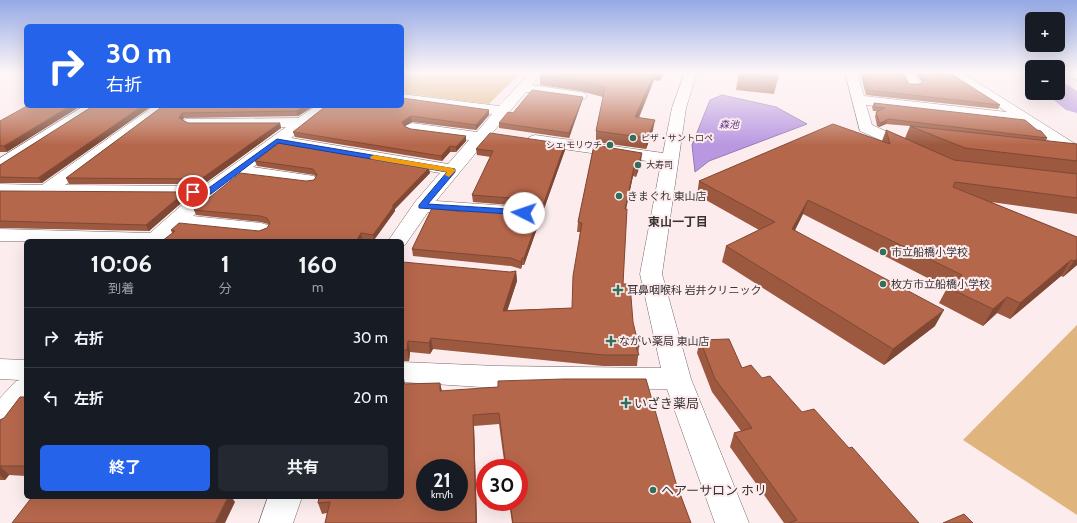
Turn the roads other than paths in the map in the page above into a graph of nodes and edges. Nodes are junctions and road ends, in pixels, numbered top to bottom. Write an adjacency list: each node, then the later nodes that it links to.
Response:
1 (515, 96): 10 (street)
2 (683, 96): 22 (street)
3 (857, 96): 6 (street)
4 (992, 96): 11 (street)
5 (404, 98): 10 (street)
6 (858, 100): 11 (street); 15 (street)
7 (91, 108): 23 (street)
8 (161, 108): 28 (street)
9 (322, 108): 13 (street)
10 (503, 111): 17 (street)
11 (1028, 119): 20 (street)
12 (190, 122): 13 (street)
13 (302, 123): 18 (street)
14 (412, 128): 17 (street)
15 (865, 128): 16 (street); 21 (street)
16 (912, 133)
17 (496, 135): 22 (street); 25 (street)
18 (277, 141): 24 (street); 25 (street)
19 (1046, 148): 20 (street)
20 (1077, 152)
21 (927, 155)
22 (671, 159): 41 (street)
23 (0, 165)
24 (238, 170): 26 (street); 29 (street)
25 (452, 170): 30 (street)
26 (308, 180)
27 (0, 190): 28 (street)
28 (47, 190): 29 (street)
29 (208, 192): 32 (street)
30 (422, 206): 31 (street); 37 (street)
31 (524, 213)
32 (176, 220): 33 (street); 36 (street)
33 (261, 229)
34 (0, 235): 35 (street)
35 (123, 239)
36 (155, 239)
37 (399, 239)
38 (0, 369): 39 (street)
39 (24, 370)
40 (404, 372): 41 (street)
41 (677, 379): 46 (street)
42 (24, 391): 43 (street)
43 (0, 418)
44 (284, 499): 45 (street)
45 (276, 523)
46 (732, 523)

